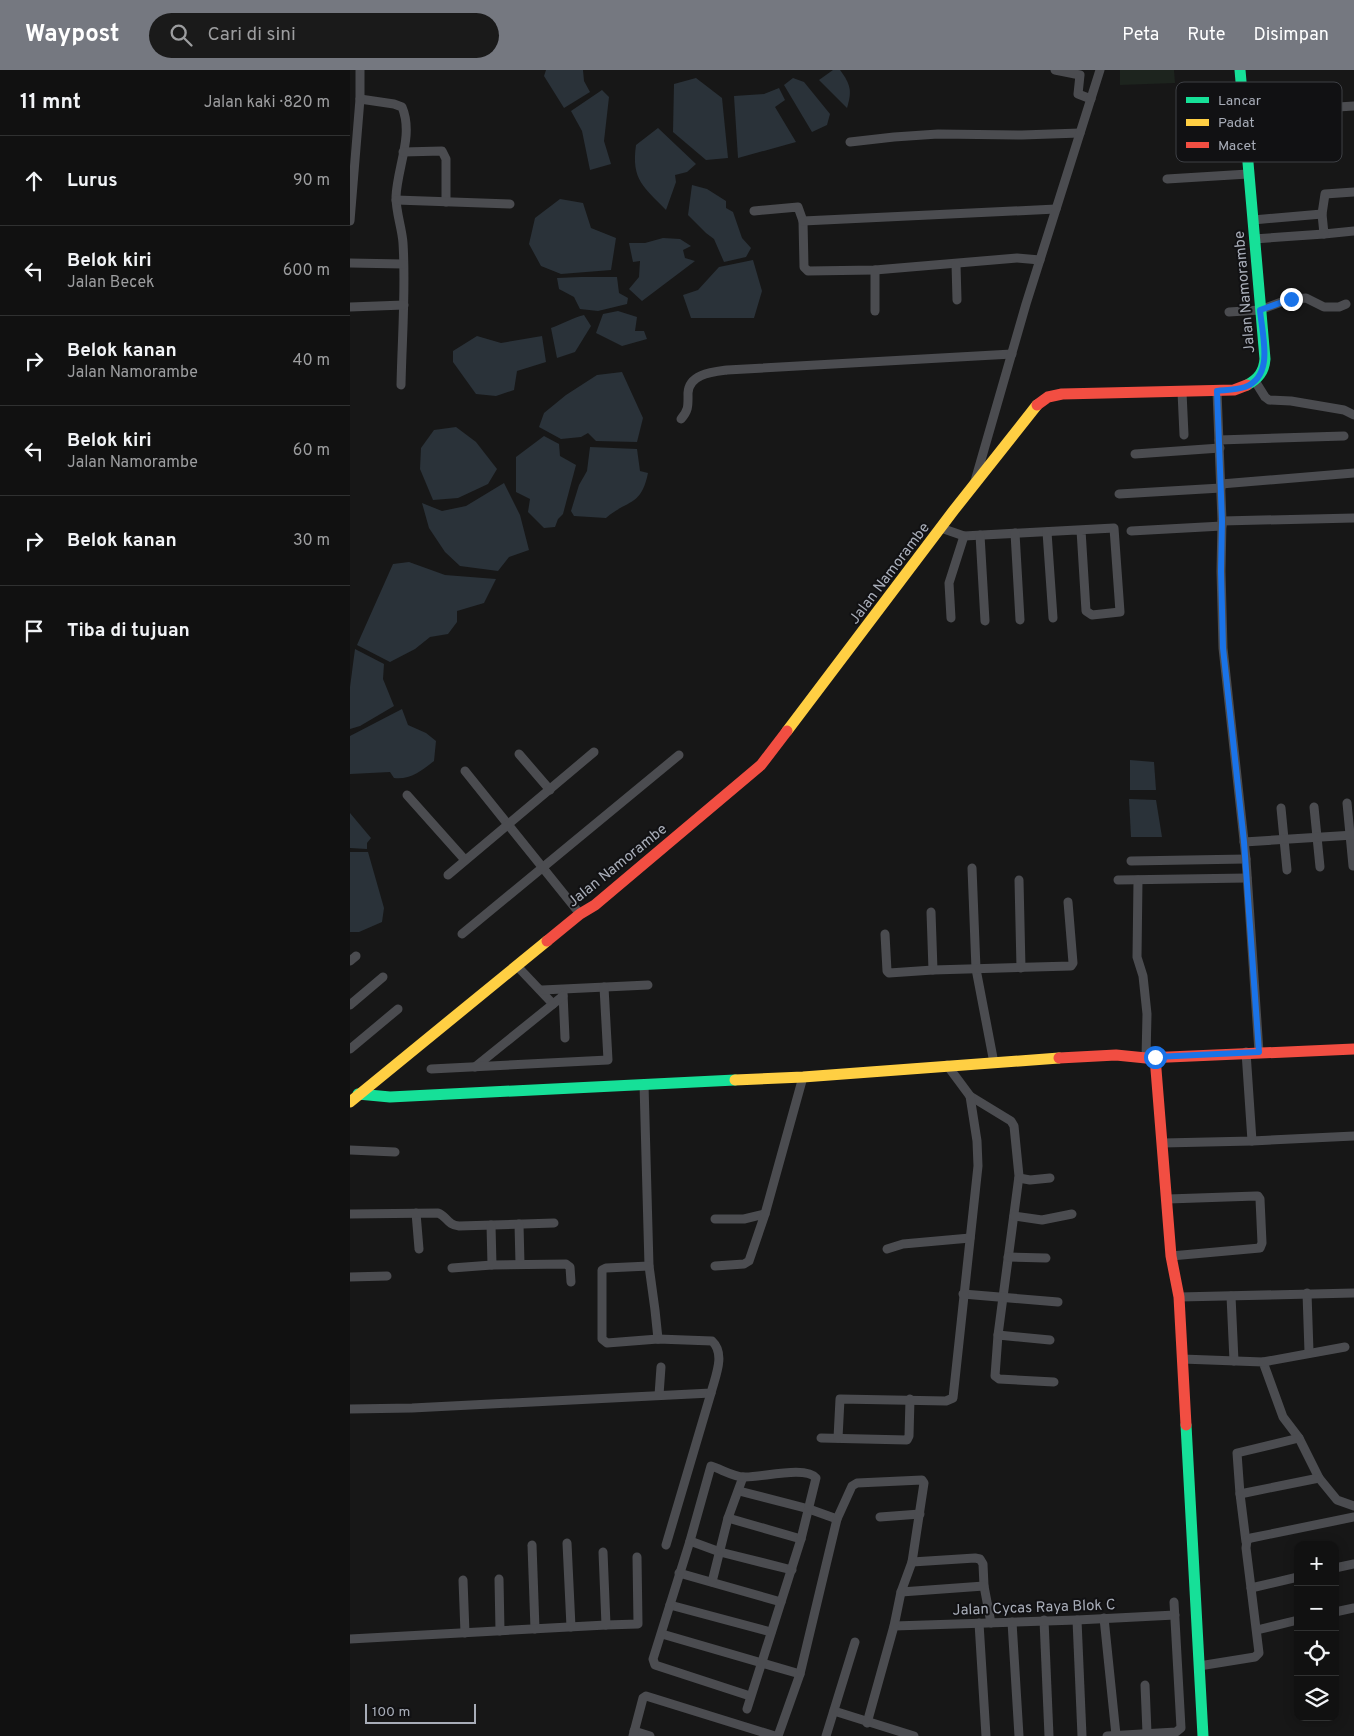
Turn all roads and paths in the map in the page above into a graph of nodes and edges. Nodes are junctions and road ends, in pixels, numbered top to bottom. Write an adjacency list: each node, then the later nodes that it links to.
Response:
1 (360, 70): 5 (street)
2 (1055, 70): 4 (street)
3 (1100, 70): 6 (street)
4 (1074, 72): 6 (street)
5 (360, 99): 9 (street); 21 (street)
6 (1091, 99): 7 (street)
7 (1080, 133): 8 (street); 17 (street)
8 (850, 142)
9 (404, 152): 14 (street); 15 (street)
10 (1247, 162): 11 (street, Jalan Namorambe)
11 (1248, 174): 12 (street); 20 (street, Jalan Namorambe)
12 (1167, 179)
13 (1354, 192): 19 (street)
14 (396, 200): 15 (street); 28 (street)
15 (446, 202): 16 (street)
16 (510, 204)
17 (1056, 210): 22 (street); 26 (street)
18 (754, 211): 22 (street)
19 (1322, 214): 20 (street); 24 (street)
20 (1253, 220): 25 (street, Jalan Namorambe)
21 (350, 221)
22 (803, 221): 30 (street)
23 (1354, 231): 24 (street)
24 (1324, 234): 25 (street)
25 (1254, 239): 35 (street, Jalan Namorambe)
26 (1040, 260): 29 (street); 38 (street)
27 (350, 263): 28 (street)
28 (403, 264): 33 (street)
29 (956, 264): 30 (street); 31 (street)
30 (875, 270): 36 (street)
31 (957, 300)
32 (1346, 304): 35 (street)
33 (404, 305): 34 (street); 40 (street)
34 (350, 307)
35 (1260, 310): 37 (street); 39 (street, Jalan Namorambe)
36 (875, 311)
37 (1229, 312)
38 (1012, 354): 44 (street); 51 (street)
39 (1255, 382): 41 (street, Jalan Namorambe); 43 (street)
40 (401, 384)
41 (1217, 391): 42 (street, Jalan Namorambe); 47 (street)
42 (1182, 392): 45 (street); 51 (street, Jalan Namorambe)
43 (1354, 415)
44 (680, 419)
45 (1184, 435)
46 (1344, 436): 47 (street)
47 (1219, 444): 48 (street); 50 (street)
48 (1135, 454)
49 (1354, 473): 50 (street)
50 (1221, 486): 52 (street); 54 (street)
51 (973, 488): 55 (street, Jalan Namorambe)
52 (1119, 494)
53 (1354, 518): 54 (street)
54 (1222, 523): 57 (street); 79 (street)
55 (941, 528): 61 (street); 95 (street, Jalan Namorambe)
56 (1080, 530): 56 (street); 58 (street)
57 (1131, 531)
58 (1047, 532): 59 (street); 63 (street)
59 (1015, 534): 60 (street); 64 (street)
60 (980, 535): 61 (street); 65 (street)
61 (964, 536): 62 (street)
62 (951, 618)
63 (1053, 618)
64 (1020, 620)
65 (985, 621)
66 (594, 752): 70 (street)
67 (519, 754): 70 (street)
68 (679, 756): 84 (street)
69 (465, 771): 75 (street)
70 (550, 790): 75 (street)
71 (407, 795): 81 (street)
72 (1347, 803): 76 (street)
73 (1314, 807): 77 (street)
74 (1281, 808): 78 (street)
75 (509, 825): 81 (street); 84 (street)
76 (1352, 835): 77 (street); 83 (street)
77 (1317, 837): 78 (street); 85 (street)
78 (1284, 840): 79 (street); 87 (street)
79 (1244, 842): 80 (street)
80 (1246, 859): 82 (street); 89 (street)
81 (465, 860): 88 (street)
82 (1131, 861)
83 (1352, 866)
84 (542, 867): 95 (street); 96 (street)
85 (1320, 867)
86 (972, 868): 100 (street)
87 (1287, 870)
88 (448, 876)
89 (1247, 878): 92 (street); 114 (street)
90 (1019, 880): 99 (street)
91 (1118, 880): 92 (street)
92 (1138, 880): 115 (street)
93 (1068, 902): 99 (street)
94 (931, 912): 101 (street)
95 (580, 914): 98 (street, Jalan Namorambe)
96 (462, 934)
97 (884, 934): 101 (street)
98 (517, 966): 105 (street); 123 (street, Jalan Namorambe)
99 (1021, 968): 100 (street)
100 (976, 969): 101 (street); 116 (street)
101 (933, 970)
102 (383, 977): 108 (street)
103 (648, 985): 104 (street)
104 (604, 987): 106 (street); 118 (street)
105 (542, 990): 106 (street); 107 (street)
106 (563, 992): 107 (street); 110 (street)
107 (553, 1004): 118 (street)
108 (350, 1005)
109 (398, 1009): 111 (street)
110 (565, 1038)
111 (350, 1049)
112 (1354, 1049): 114 (street)
113 (1246, 1052): 114 (street); 115 (street); 125 (street)
114 (1259, 1052)
115 (1151, 1058): 116 (street); 126 (street)
116 (994, 1062): 117 (street)
117 (947, 1065): 120 (street); 122 (street)
118 (475, 1067): 119 (street)
119 (431, 1069)
120 (803, 1077): 121 (street); 134 (street)
121 (644, 1084): 123 (street); 149 (street)
122 (970, 1096): 129 (street); 141 (street)
123 (353, 1097)
124 (1354, 1136): 125 (street)
125 (1252, 1141): 126 (street)
126 (1163, 1143): 131 (street)
127 (350, 1150): 128 (street)
128 (395, 1152)
129 (1018, 1178): 130 (street); 136 (street)
130 (1050, 1178)
131 (1168, 1199): 144 (street); 144 (street)
132 (350, 1214): 133 (street)
133 (416, 1214): 140 (street); 142 (street)
134 (766, 1214): 137 (street); 150 (street)
135 (1072, 1214): 136 (street)
136 (1014, 1216): 145 (street)
137 (715, 1219)
138 (554, 1223): 139 (street)
139 (519, 1224): 140 (street); 147 (street)
140 (491, 1225): 148 (street)
141 (970, 1238): 143 (street); 157 (street)
142 (419, 1249)
143 (887, 1250)
144 (1172, 1256): 160 (street)
145 (1008, 1257): 146 (street); 159 (street)
146 (1046, 1258)
147 (520, 1264): 148 (street); 154 (street)
148 (492, 1265): 151 (street)
149 (649, 1266): 163 (street); 163 (street)
150 (715, 1266)
151 (452, 1268)
152 (387, 1276): 153 (street)
153 (350, 1277)
154 (571, 1282)
155 (1354, 1292): 156 (street)
156 (1307, 1293): 158 (street); 166 (street)
157 (963, 1294): 159 (street); 174 (street)
158 (1231, 1296): 160 (street); 168 (street)
159 (1003, 1297): 161 (street); 162 (street)
160 (1179, 1297): 167 (street)
161 (1058, 1302)
162 (998, 1335): 164 (street); 171 (street)
163 (658, 1339): 172 (street)
164 (1050, 1340)
165 (1345, 1347): 166 (street)
166 (1309, 1352): 169 (street)
167 (1182, 1359): 168 (street); 236 (street)
168 (1234, 1361): 169 (street)
169 (1263, 1362): 178 (street)
170 (661, 1367): 173 (street)
171 (1054, 1382)
172 (711, 1393): 173 (street); 194 (street)
173 (659, 1395): 175 (street)
174 (910, 1400): 177 (street); 177 (street)
175 (350, 1409)
176 (821, 1438): 177 (street)
177 (838, 1438)
178 (1299, 1438): 180 (street); 182 (street)
179 (743, 1477): 181 (street); 184 (street); 191 (street)
180 (1320, 1478): 182 (street); 183 (street)
181 (738, 1491): 184 (street); 188 (street)
182 (1240, 1494): 192 (street)
183 (1354, 1506)
184 (809, 1509): 189 (street); 190 (street)
185 (920, 1514): 186 (street); 189 (street); 199 (street)
186 (880, 1517)
187 (1354, 1517): 192 (street)
188 (728, 1518): 190 (street); 197 (street)
189 (837, 1519): 237 (street)
190 (801, 1539): 202 (street)
191 (690, 1541): 197 (street); 203 (street)
192 (1246, 1542): 209 (street)
193 (567, 1543): 226 (street)
194 (666, 1544)
195 (532, 1545): 227 (street)
196 (603, 1552): 224 (street)
197 (720, 1552): 202 (street); 207 (street)
198 (637, 1557): 224 (street)
199 (912, 1562): 208 (street); 210 (street)
200 (1354, 1564): 201 (street)
201 (1339, 1567)
202 (792, 1570): 211 (street)
203 (679, 1572): 207 (street); 213 (street)
204 (1294, 1578): 209 (street)
205 (499, 1579): 229 (street)
206 (463, 1580): 231 (street)
207 (712, 1582): 211 (street)
208 (984, 1586): 210 (street); 223 (street)
209 (1250, 1588): 228 (street)
210 (901, 1592): 225 (street)
211 (782, 1602): 230 (street)
212 (1174, 1602): 216 (street)
213 (670, 1605): 230 (street); 232 (street)
214 (1354, 1608): 215 (street)
215 (1339, 1611)
216 (1174, 1615): 217 (street, Jalan Cycas Raya Blok C); 243 (street)
217 (1104, 1618): 219 (street, Jalan Cycas Raya Blok C); 253 (street)
218 (1044, 1620): 219 (street, Jalan Cycas Raya Blok C); 221 (street, Jalan Cycas Raya Blok C); 251 (street)
219 (1076, 1620): 252 (street)
220 (1294, 1621): 228 (street)
221 (1012, 1622): 223 (street, Jalan Cycas Raya Blok C); 250 (street)
222 (979, 1623): 223 (street, Jalan Cycas Raya Blok C); 225 (street, Jalan Cycas Raya Blok C); 249 (street)
223 (991, 1623)
224 (606, 1625): 226 (street)
225 (894, 1626): 242 (street)
226 (571, 1627): 227 (street)
227 (535, 1629): 229 (street)
228 (1257, 1630): 236 (street)
229 (500, 1631): 231 (street)
230 (771, 1632): 235 (street)
231 (465, 1633): 233 (street)
232 (662, 1634): 235 (street); 239 (street)
233 (350, 1639)
234 (855, 1642): 241 (street)
235 (762, 1662): 237 (street); 239 (street)
236 (1199, 1666): 254 (street)
237 (800, 1674): 246 (street)
238 (1145, 1685): 243 (street)
239 (750, 1696): 240 (street)
240 (747, 1709)
241 (834, 1711): 242 (street); 247 (street)
242 (867, 1723): 248 (street)
243 (1147, 1733): 253 (street)
244 (633, 1734): 245 (street); 246 (street)
245 (650, 1736)
246 (776, 1736)
247 (826, 1736)
248 (914, 1736)
249 (986, 1736)
250 (1019, 1736)
251 (1049, 1736)
252 (1082, 1736)
253 (1112, 1736)
254 (1203, 1736)

